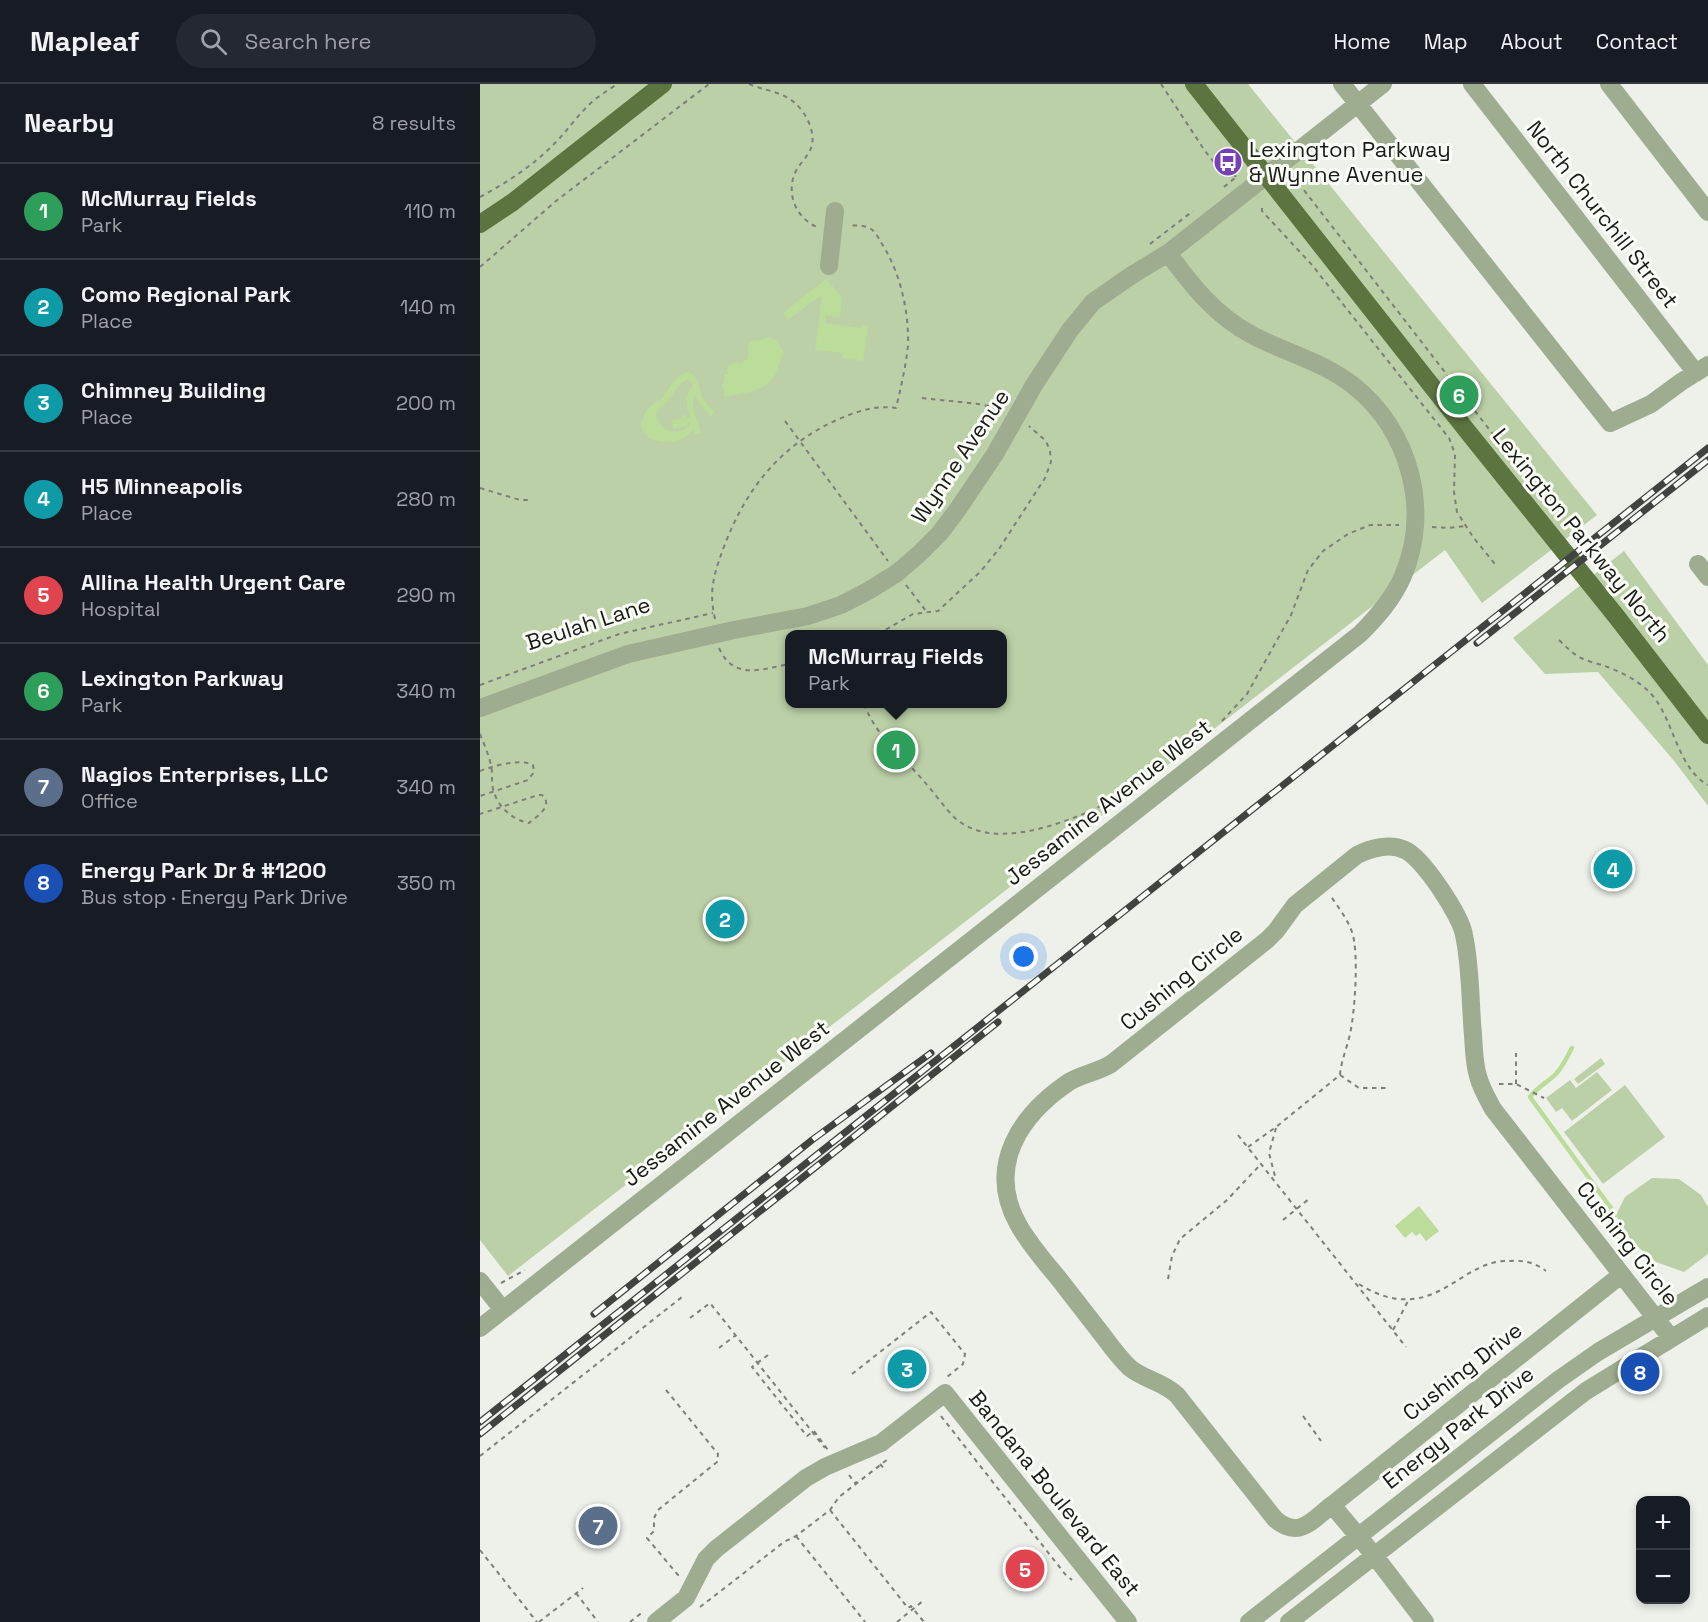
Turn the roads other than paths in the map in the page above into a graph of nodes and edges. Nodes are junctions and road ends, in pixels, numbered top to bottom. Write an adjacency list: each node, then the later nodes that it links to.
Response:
1 (663, 84): 11 (main road)
2 (1194, 84): 8 (main road, Lexington Parkway North)
3 (1342, 84): 7 (street)
4 (1383, 84): 7 (street, Wynne Avenue)
5 (1472, 84): 14 (street, North Churchill Street)
6 (1610, 84): 9 (street)
7 (1357, 104): 8 (street, Wynne Avenue); 14 (street)
8 (1267, 177): 12 (street, Wynne Avenue); 16 (main road, Lexington Parkway North)
9 (1708, 212)
10 (835, 219): 13 (street)
11 (480, 224)
12 (1168, 253): 15 (street, Wynne Avenue); 20 (street, Jessamine Avenue West)
13 (829, 266)
14 (1702, 369)
15 (480, 708)
16 (1708, 735)
17 (1621, 1275): 22 (street, Cushing Circle); 25 (street, Cushing Drive); 25 (street, Cushing Circle)
18 (480, 1281): 20 (street)
19 (1708, 1287): 22 (street, Energy Park Drive)
20 (503, 1310): 23 (street, Jessamine Avenue West)
21 (1708, 1316): 24 (street, Energy Park Drive)
22 (1655, 1318): 24 (street, Cushing Circle); 26 (street, Energy Park Drive)
23 (480, 1328)
24 (1671, 1338): 26 (street, Energy Park Drive)
25 (1332, 1504): 26 (street)
26 (1366, 1546): 29 (street, Energy Park Drive); 30 (street, Energy Park Drive); 31 (street)
27 (653, 1614): 28 (street, Bandana Boulevard East)
28 (1128, 1622)
29 (1248, 1622)
30 (1289, 1622)
31 (1425, 1622)

